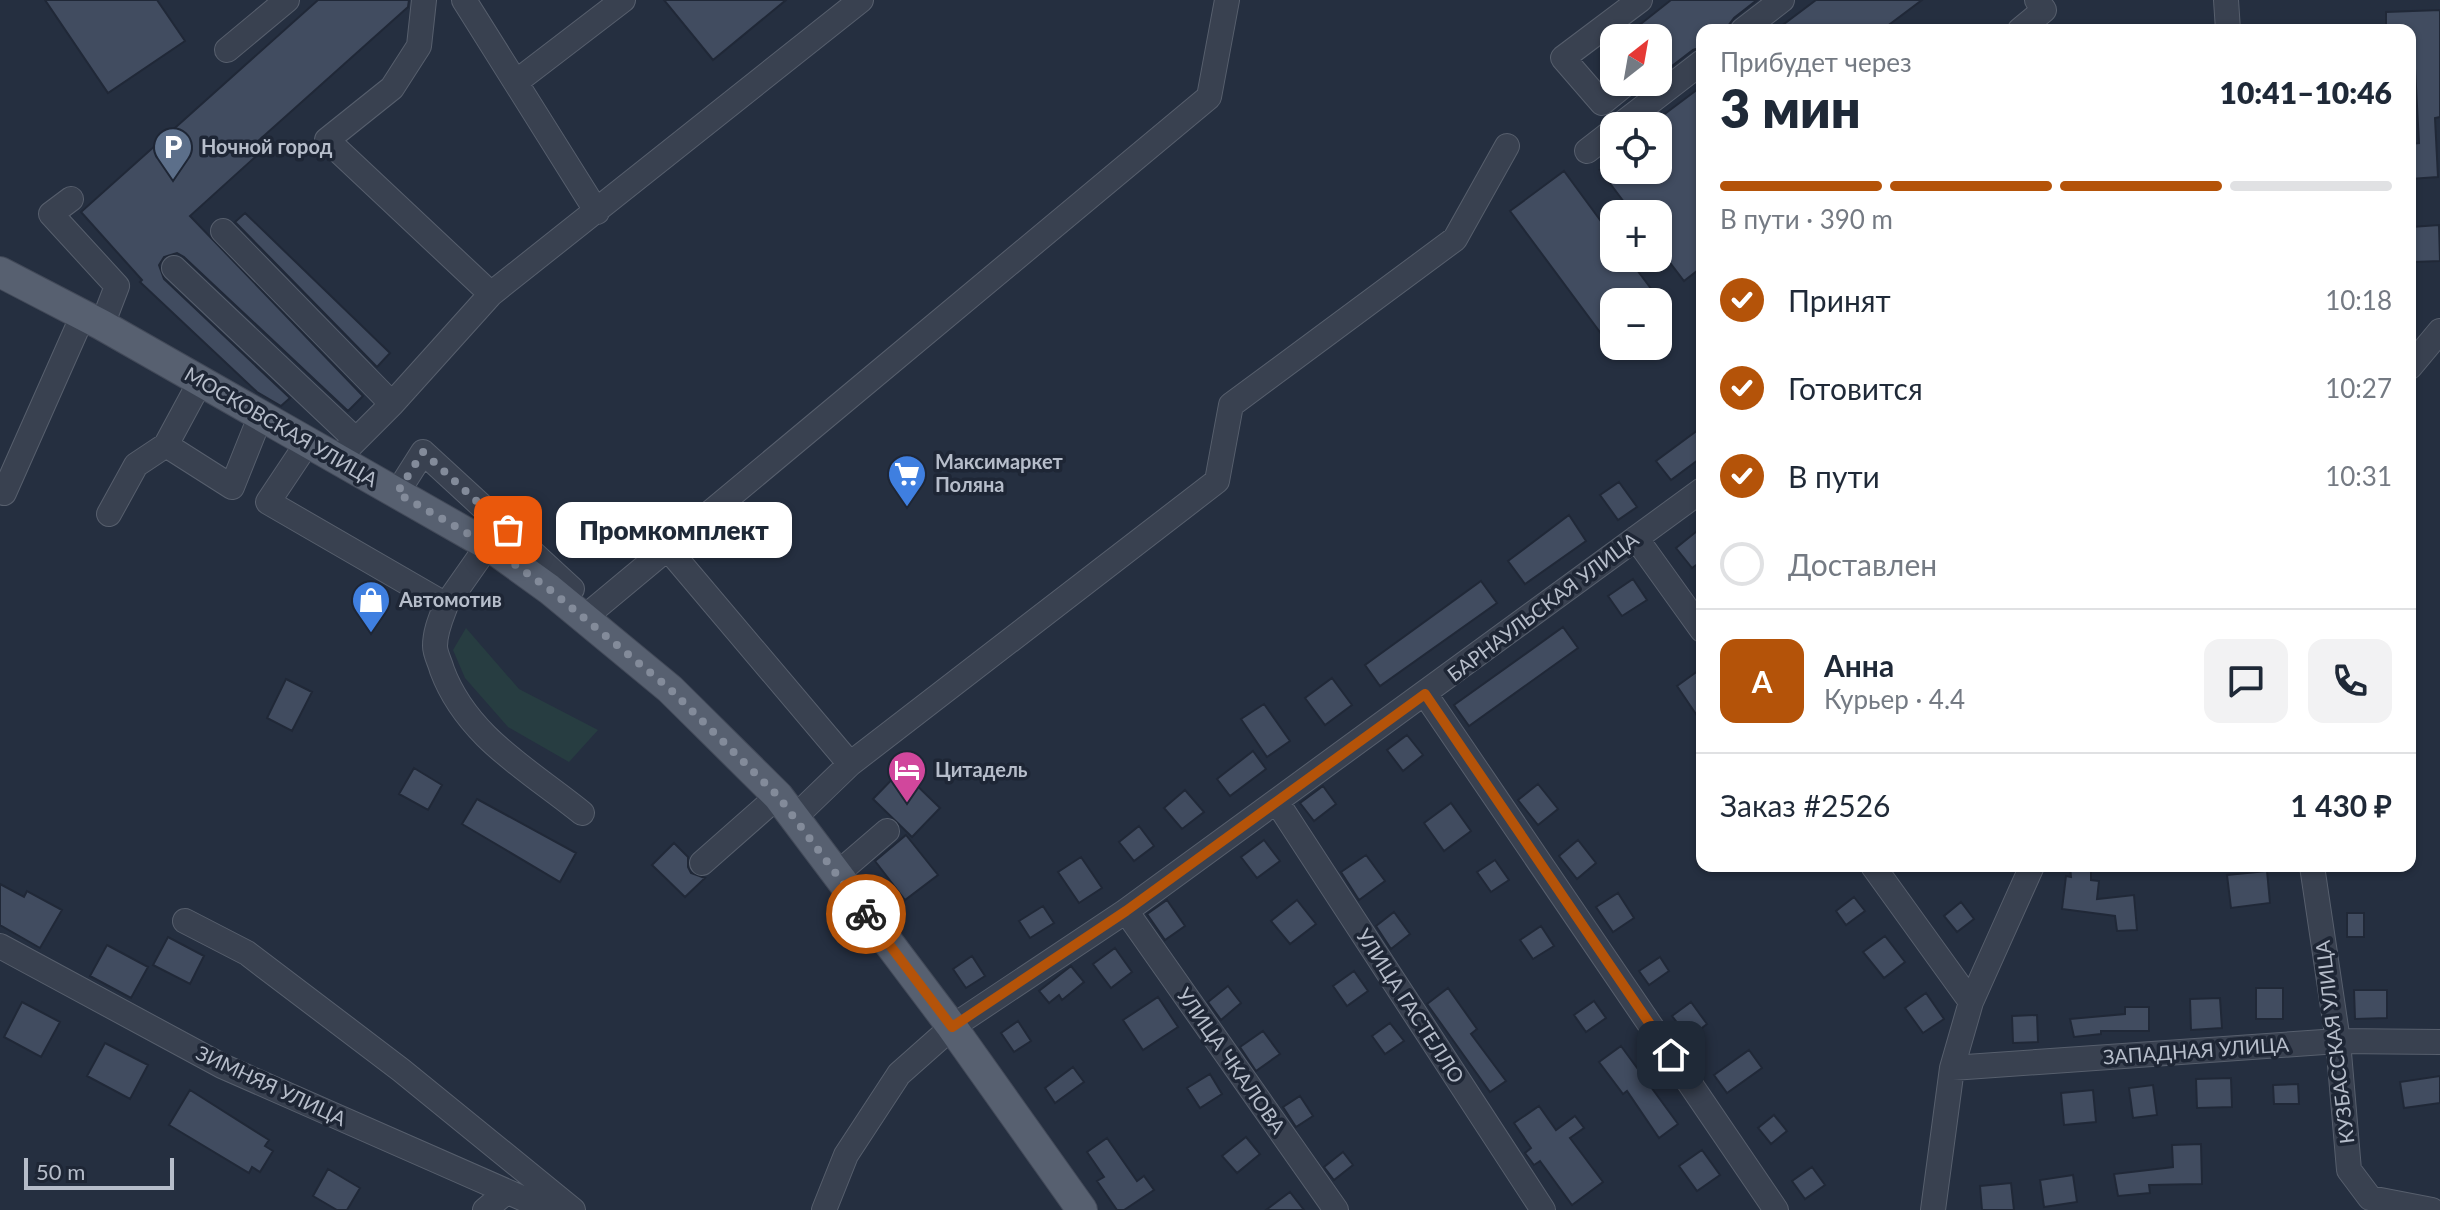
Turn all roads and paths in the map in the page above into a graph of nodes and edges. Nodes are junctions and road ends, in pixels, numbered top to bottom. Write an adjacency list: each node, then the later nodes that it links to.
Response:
1 (287, 0): 16 (street)
2 (424, 0): 29 (street)
3 (464, 0): 18 (street)
4 (623, 0): 18 (street)
5 (861, 0): 25 (street)
6 (1227, 0): 45 (street)
7 (1640, 0): 11 (street)
8 (1782, 0): 12 (street)
9 (2037, 0): 13 (street)
10 (2226, 0): 14 (street)
11 (1608, 24)
12 (1751, 24)
13 (2027, 24)
14 (2228, 24)
15 (1600, 30): 19 (street)
16 (227, 50)
17 (1696, 67): 20 (street)
18 (516, 82): 25 (street)
19 (1611, 96)
20 (1637, 112)
21 (1600, 141): 23 (street)
22 (1507, 146): 51 (street)
23 (1587, 151)
24 (71, 199): 30 (street)
25 (597, 212): 29 (street)
26 (223, 231): 34 (street)
27 (174, 268): 38 (street)
28 (0, 272): 30 (main road, МОСКОВСКАЯ УЛИЦА)
29 (491, 294): 34 (street)
30 (92, 320): 33 (main road, МОСКОВСКАЯ УЛИЦА); 39 (street)
31 (2439, 334): 32 (street)
32 (2416, 360)
33 (200, 382): 35 (main road, МОСКОВСКАЯ УЛИЦА); 37 (street)
34 (392, 404): 38 (street)
35 (260, 417): 36 (main road, МОСКОВСКАЯ УЛИЦА); 37 (street)
36 (308, 442): 38 (main road, МОСКОВСКАЯ УЛИЦА); 47 (street)
37 (166, 445): 42 (street)
38 (346, 450): 40 (main road, МОСКОВСКАЯ УЛИЦА)
39 (4, 493)
40 (397, 493): 44 (main road, МОСКОВСКАЯ УЛИЦА); 46 (street)
41 (1696, 494): 43 (street, БАРНАУЛЬСКАЯ УЛИЦА)
42 (109, 514)
43 (1636, 538): 49 (street); 50 (street, БАРНАУЛЬСКАЯ УЛИЦА)
44 (488, 545): 47 (street); 48 (main road, МОСКОВСКАЯ УЛИЦА)
45 (669, 550): 48 (street); 51 (street)
46 (572, 589)
47 (446, 605): 54 (street)
48 (585, 617): 53 (main road, МОСКОВСКАЯ УЛИЦА)
49 (1696, 622)
50 (1425, 694): 52 (street, БАРНАУЛЬСКАЯ УЛИЦА); 78 (street)
51 (850, 764): 53 (street)
52 (1277, 802): 61 (street, БАРНАУЛЬСКАЯ УЛИЦА); 77 (street, УЛИЦА ГАСТЕЛЛО)
53 (786, 807): 56 (street); 60 (main road, МОСКОВСКАЯ УЛИЦА)
54 (582, 813)
55 (887, 831): 60 (street)
56 (702, 863)
57 (1877, 872): 64 (street)
58 (2029, 872): 64 (street)
59 (2313, 872): 66 (street, КУЗБАССКАЯ УЛИЦА)
60 (837, 874): 65 (main road, МОСКОВСКАЯ УЛИЦА)
61 (1126, 911): 65 (street, БАРНАУЛЬСКАЯ УЛИЦА); 76 (street, УЛИЦА ЧКАЛОВА)
62 (185, 921): 73 (street)
63 (0, 946): 69 (street, ЗИМНЯЯ УЛИЦА)
64 (1971, 1002): 68 (street)
65 (952, 1027): 74 (street, БАРНАУЛЬСКАЯ УЛИЦА); 75 (main road, МОСКОВСКАЯ УЛИЦА)
66 (2338, 1041): 67 (street, ЗАПАДНАЯ УЛИЦА); 68 (street, ЗАПАДНАЯ УЛИЦА); 70 (street, КУЗБАССКАЯ УЛИЦА)
67 (2440, 1042)
68 (1952, 1068): 79 (street)
69 (506, 1192): 71 (street); 72 (street, ЗИМНЯЯ УЛИЦА)
70 (2368, 1204): 80 (street)
71 (485, 1210)
72 (549, 1210)
73 (573, 1210)
74 (824, 1210)
75 (1082, 1210)
76 (1336, 1210)
77 (1543, 1210)
78 (1776, 1210)
79 (1933, 1210)
80 (2432, 1210)

